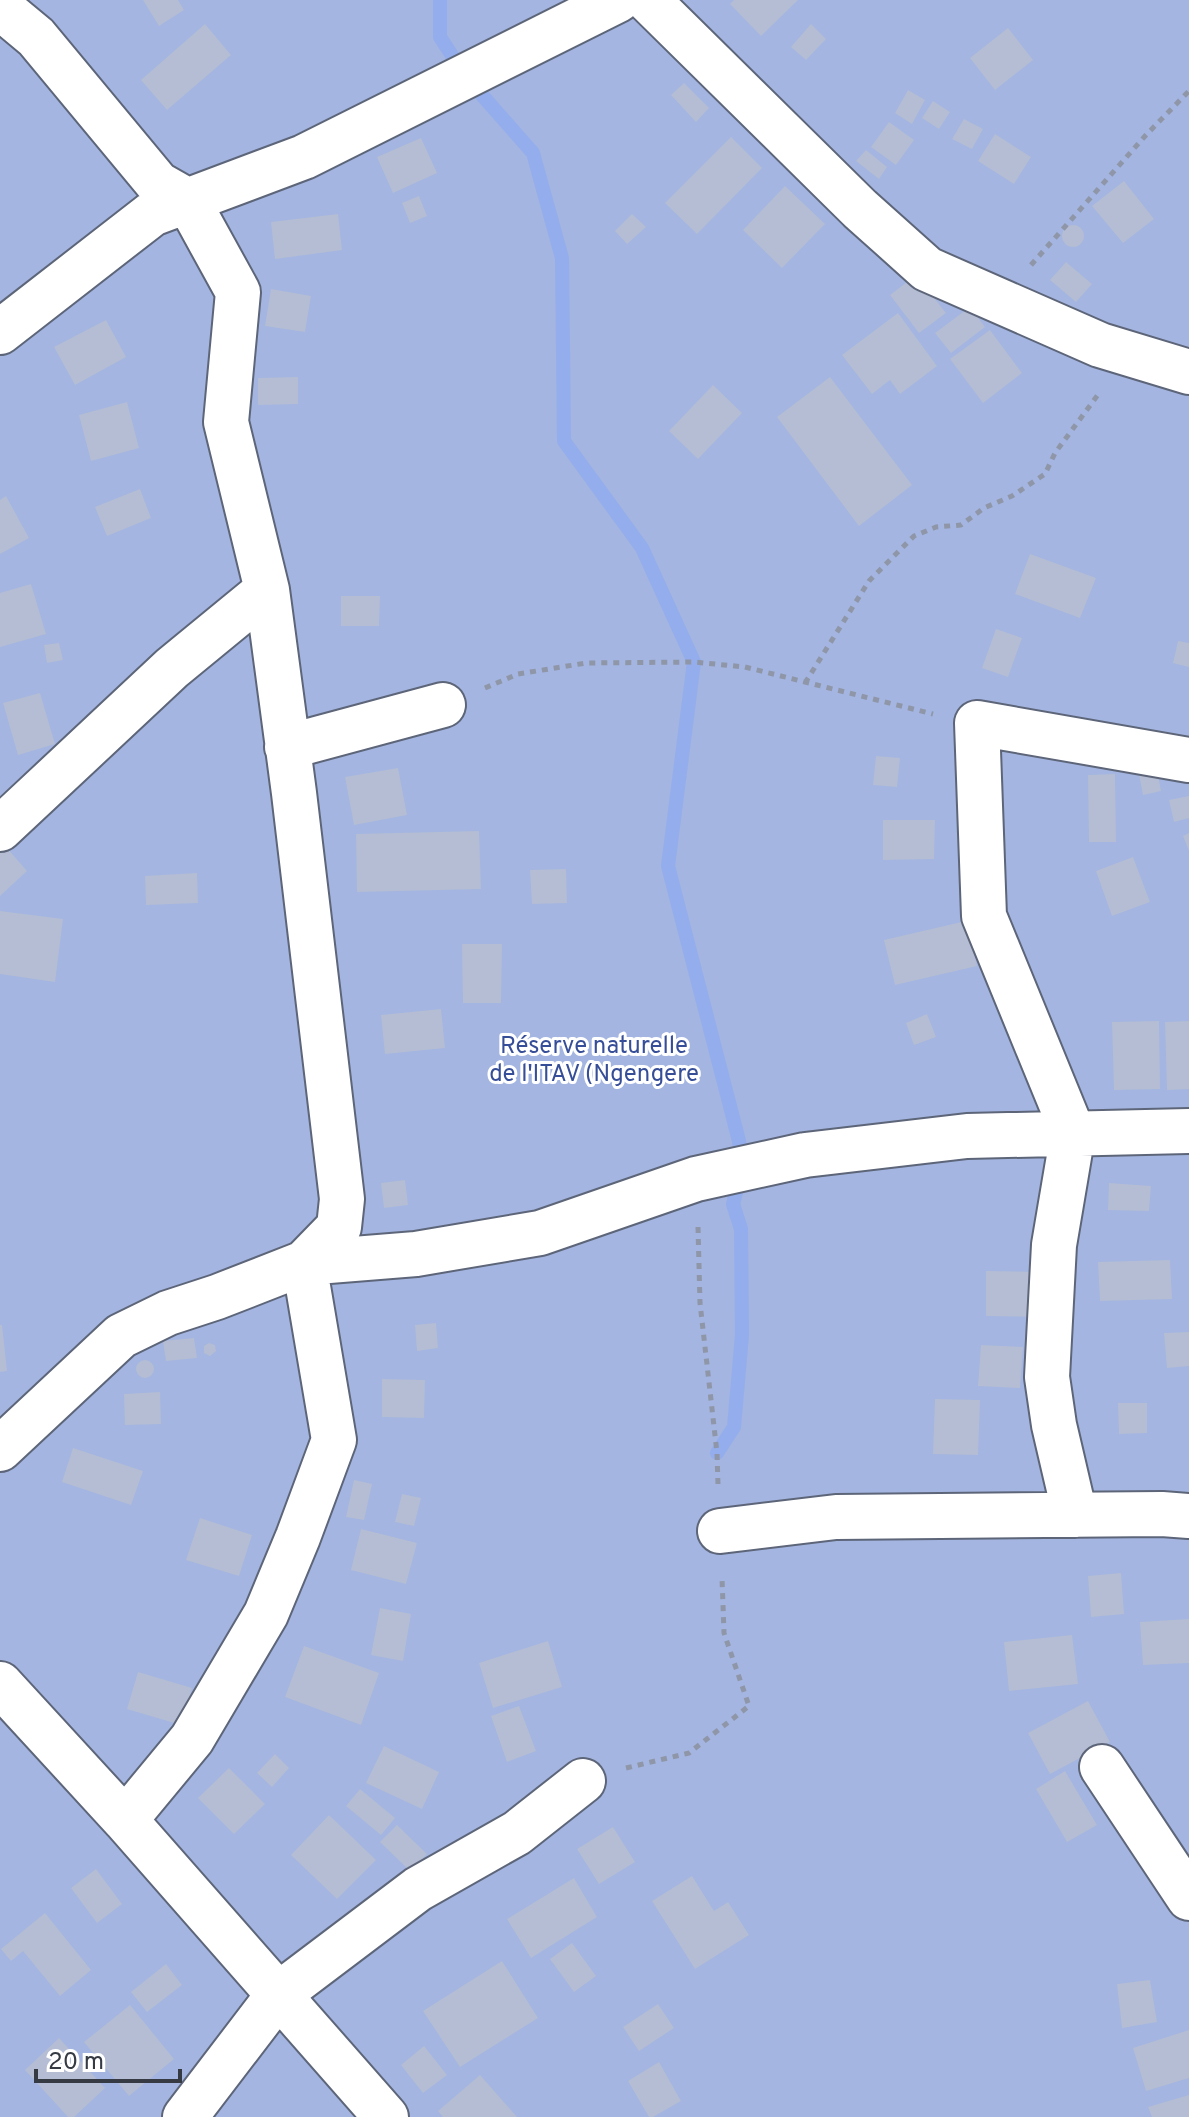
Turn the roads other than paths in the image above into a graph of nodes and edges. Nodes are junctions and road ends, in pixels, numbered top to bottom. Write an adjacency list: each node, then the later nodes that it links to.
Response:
1 (618, 0): 4 (street)
2 (648, 0): 6 (street)
3 (0, 7): 4 (street)
4 (188, 201): 5 (street); 7 (street)
5 (0, 332)
6 (1189, 372)
7 (267, 590): 9 (street); 11 (street)
8 (443, 705): 9 (street)
9 (287, 747): 14 (street)
10 (1189, 760): 13 (street)
11 (0, 829)
12 (1189, 1131): 13 (street)
13 (1073, 1133): 14 (street); 16 (street)
14 (304, 1263): 15 (street); 22 (street)
15 (0, 1449)
16 (1075, 1515): 17 (street); 18 (street)
17 (1189, 1516)
18 (720, 1531)
19 (0, 1684): 22 (street)
20 (1102, 1767): 23 (street)
21 (583, 1781): 24 (street)
22 (125, 1820): 24 (street)
23 (1189, 1898)
24 (279, 1994): 25 (street); 26 (street)
25 (185, 2117)
26 (386, 2117)

